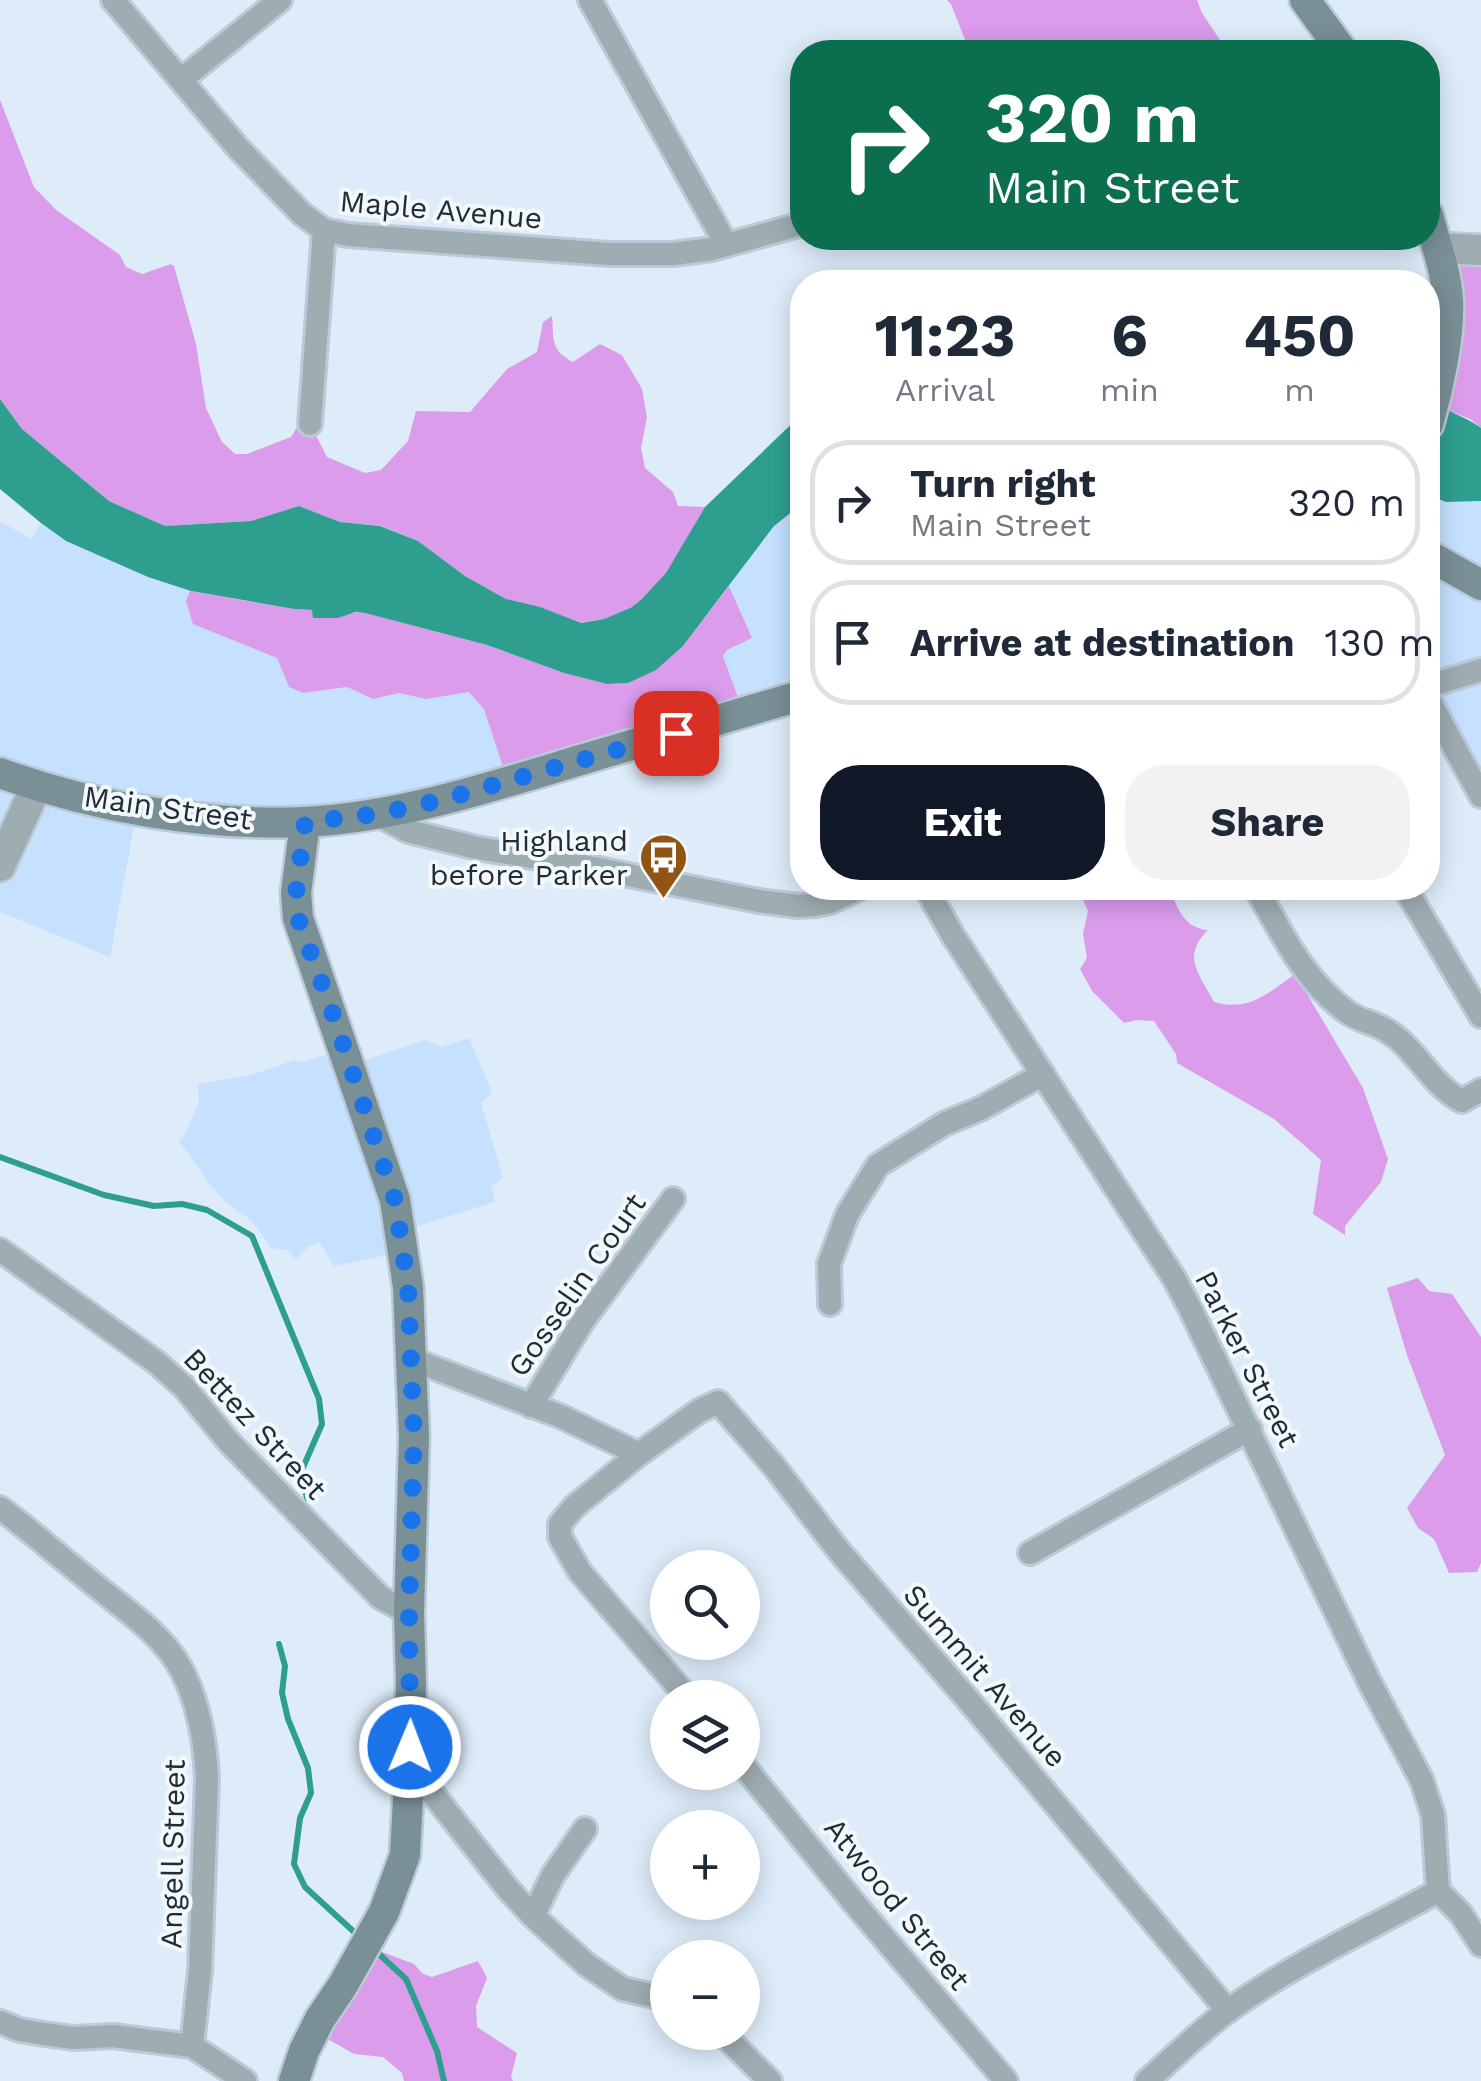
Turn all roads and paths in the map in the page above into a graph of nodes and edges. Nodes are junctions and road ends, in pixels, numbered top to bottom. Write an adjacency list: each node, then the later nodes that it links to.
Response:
1 (113, 0): 6 (street, Maple Avenue)
2 (280, 0): 6 (street)
3 (590, 0): 9 (street)
4 (1305, 0): 5 (main road)
5 (1334, 40)
6 (181, 80): 8 (street, Maple Avenue)
7 (790, 227): 9 (street, Maple Avenue)
8 (324, 230): 9 (street, Maple Avenue); 14 (street)
9 (726, 244)
10 (1440, 248): 12 (street)
11 (1438, 250): 13 (main road)
12 (1481, 250)
13 (1440, 353)
14 (310, 424)
15 (1440, 562): 16 (main road)
16 (1481, 585)
17 (1481, 670): 18 (street)
18 (1440, 682)
19 (790, 699): 24 (main road, Main Street)
20 (1440, 720): 23 (street)
21 (0, 774): 22 (main road, Main Street)
22 (36, 787): 25 (main road, Main Street); 26 (street)
23 (1481, 796)
24 (377, 814): 25 (main road, Main Street); 27 (street)
25 (305, 822): 37 (main road)
26 (0, 866)
27 (834, 900)
28 (933, 900): 32 (street, Parker Street)
29 (1263, 900): 33 (street)
30 (1412, 900): 31 (street)
31 (1481, 1016)
32 (1043, 1074): 36 (street); 39 (street, Parker Street)
33 (1481, 1090)
34 (673, 1200): 38 (street, Gosselin Court)
35 (0, 1250): 43 (street, Bettez Street)
36 (830, 1304)
37 (411, 1360): 38 (street); 43 (main road)
38 (530, 1406): 40 (street)
39 (1250, 1429): 42 (street); 48 (street, Parker Street)
40 (639, 1454): 44 (street); 52 (street, Summit Avenue)
41 (0, 1508): 54 (street, Angell Street)
42 (1030, 1553)
43 (409, 1614): 45 (main road)
44 (673, 1680)
45 (409, 1779): 49 (street); 57 (main road)
46 (760, 1786): 59 (street, Atwood Street)
47 (585, 1829): 49 (street)
48 (1438, 1892): 50 (street); 52 (street)
49 (533, 1916): 51 (street)
50 (1481, 1945)
51 (650, 1995)
52 (1228, 2011): 60 (street)
53 (0, 2022): 54 (street)
54 (192, 2046): 56 (street)
55 (739, 2050): 58 (street)
56 (245, 2081)
57 (294, 2081)
58 (770, 2081)
59 (1006, 2081)
60 (1147, 2081)

